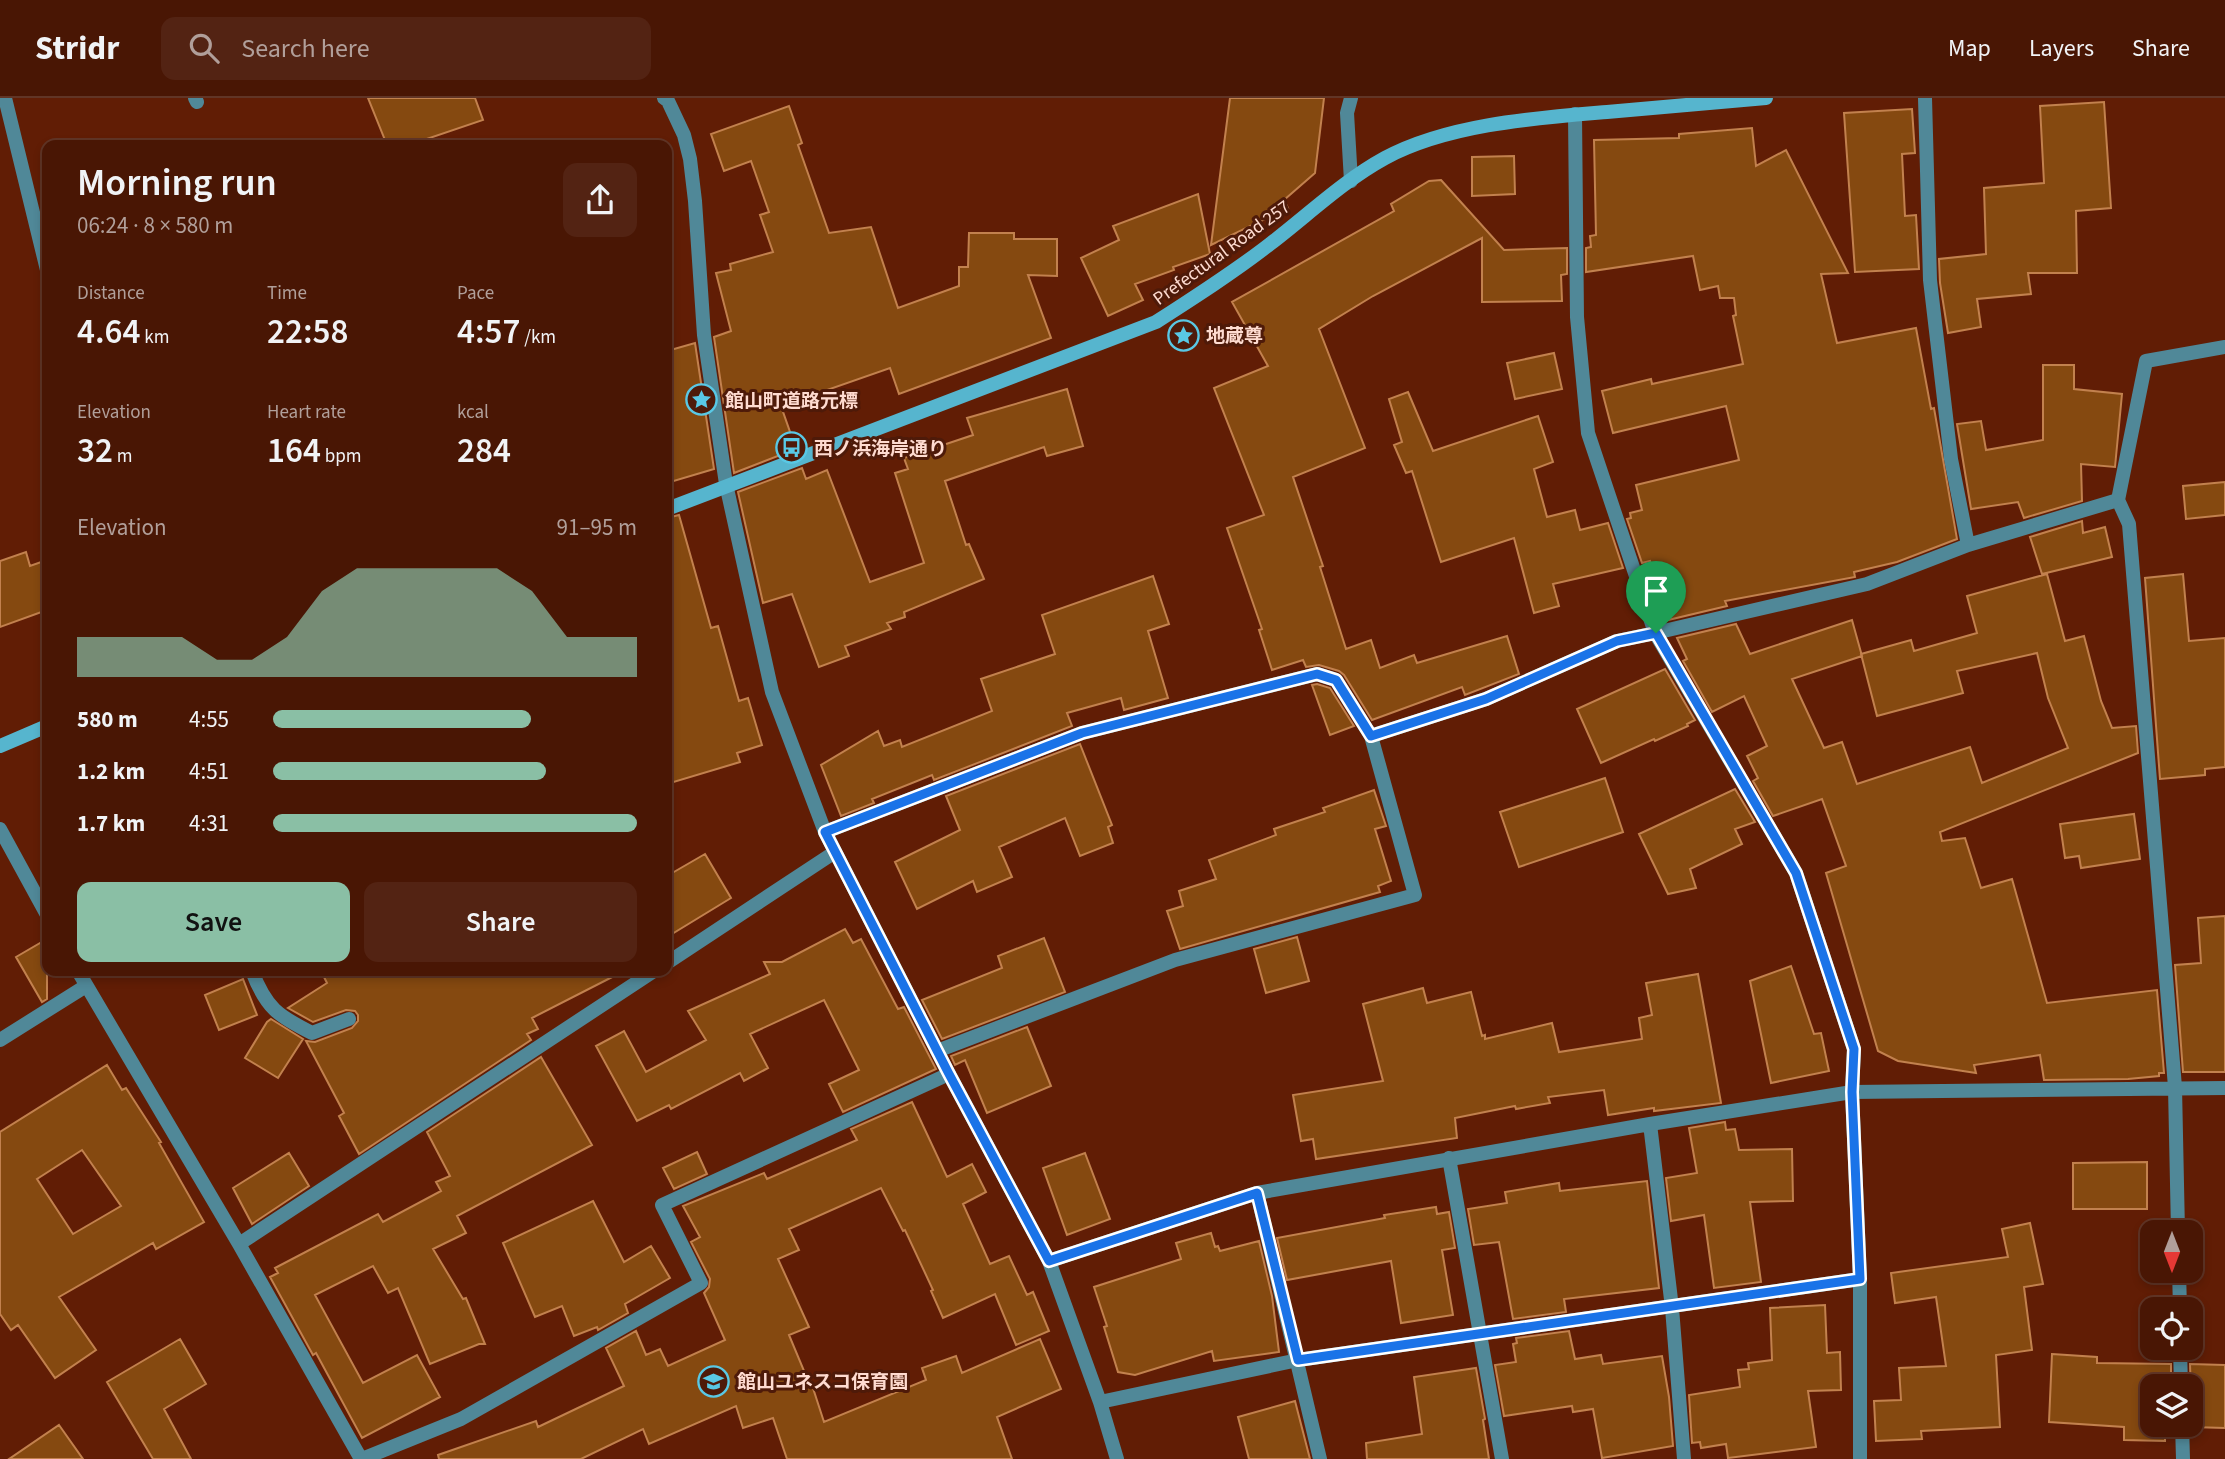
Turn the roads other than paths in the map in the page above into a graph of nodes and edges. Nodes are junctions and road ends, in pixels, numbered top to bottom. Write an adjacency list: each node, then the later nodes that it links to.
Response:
1 (664, 98): 10 (street)
2 (1351, 98): 7 (street)
3 (1766, 98): 6 (main road, Prefectural Road 257)
4 (1924, 98): 13 (street)
5 (3, 99): 8 (street)
6 (1575, 114): 7 (main road, Prefectural Road 257); 14 (street)
7 (1351, 181): 10 (main road, Prefectural Road 257)
8 (42, 251)
9 (2225, 347): 11 (street)
10 (726, 484): 12 (main road, Prefectural Road 257); 19 (street)
11 (2118, 500): 13 (street); 31 (street)
12 (672, 507)
13 (1968, 545): 14 (street)
14 (1656, 633): 16 (street); 33 (street)
15 (42, 728): 17 (main road)
16 (1371, 736): 19 (street); 29 (street)
17 (0, 746)
18 (0, 829): 21 (street)
19 (825, 832): 20 (street)
20 (835, 852): 22 (street); 29 (street)
21 (42, 906)
22 (672, 960)
23 (81, 976): 26 (street)
24 (254, 976): 27 (street)
25 (646, 976): 38 (street)
26 (86, 986): 28 (street); 38 (street)
27 (349, 1019)
28 (0, 1040)
29 (937, 1051): 30 (street)
30 (949, 1074): 39 (street); 46 (street)
31 (2175, 1087): 32 (street); 33 (street); 37 (street)
32 (2225, 1088)
33 (1852, 1092): 34 (street); 40 (street)
34 (1650, 1124): 35 (street); 41 (street)
35 (1449, 1158): 36 (street); 42 (street)
36 (1257, 1193): 39 (street); 43 (street)
37 (2178, 1220)
38 (239, 1244): 46 (street)
39 (1049, 1261): 44 (street)
40 (1860, 1279): 41 (street); 51 (street)
41 (1672, 1308): 42 (street); 50 (street)
42 (1480, 1335): 43 (street); 49 (street)
43 (1298, 1360): 44 (street); 48 (street)
44 (1100, 1402): 47 (street)
45 (2182, 1437): 52 (street)
46 (361, 1459)
47 (1116, 1459)
48 (1320, 1459)
49 (1502, 1459)
50 (1684, 1459)
51 (1860, 1459)
52 (2183, 1459)

